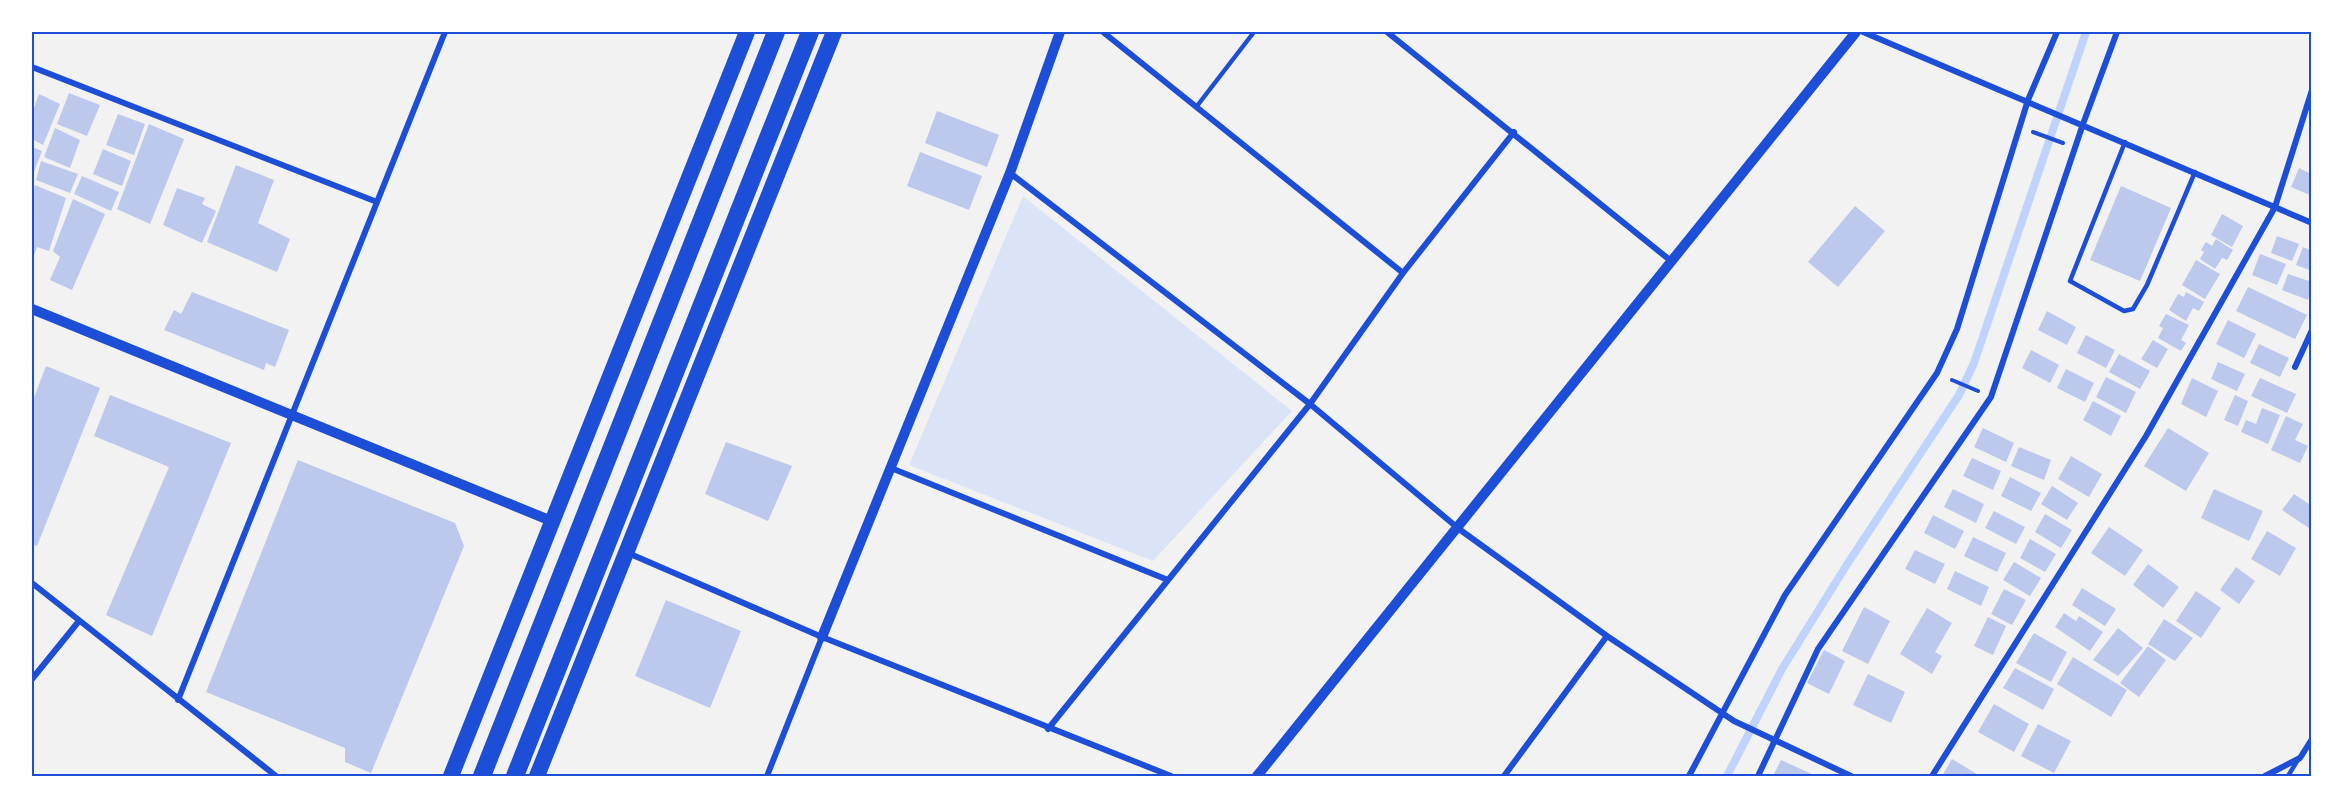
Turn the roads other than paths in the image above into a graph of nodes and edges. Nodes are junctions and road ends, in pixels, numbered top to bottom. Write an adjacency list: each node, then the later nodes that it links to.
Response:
1 (445, 32): 23 (street)
2 (747, 32): 34 (highway)
3 (776, 32): 51 (highway)
4 (810, 32): 52 (highway)
5 (834, 32): 36 (highway)
6 (1060, 32): 22 (street)
7 (1103, 32): 17 (street)
8 (1254, 32): 17 (lane)
9 (1387, 32): 19 (street)
10 (1856, 32): 26 (street)
11 (1863, 32): 16 (street)
12 (2057, 32): 16 (street)
13 (2117, 32): 18 (street)
14 (32, 67): 23 (street)
15 (2312, 90): 24 (street)
16 (2028, 100): 18 (street); 44 (street)
17 (1197, 106): 27 (street)
18 (2080, 123): 20 (street); 47 (street)
19 (1514, 132): 26 (street); 27 (street)
20 (2125, 142): 21 (street); 21 (lane)
21 (2194, 172): 24 (street)
22 (1010, 173): 31 (street); 33 (street)
23 (377, 202): 32 (street)
24 (2275, 207): 25 (street); 61 (street)
25 (2312, 223)
26 (1671, 261): 35 (street)
27 (1403, 273): 31 (street)
28 (32, 309): 32 (street)
29 (2312, 330): 30 (street)
30 (2295, 368)
31 (1310, 404): 35 (street); 37 (street)
32 (292, 413): 34 (street); 43 (street)
33 (891, 468): 37 (street); 41 (street)
34 (554, 522): 50 (highway)
35 (1459, 529): 40 (street); 56 (street)
36 (626, 552): 41 (street); 53 (highway)
37 (1168, 580): 45 (street)
38 (32, 583): 39 (street)
39 (79, 621): 42 (street); 43 (street)
40 (1607, 636): 44 (street); 57 (street)
41 (822, 637): 45 (street); 54 (street)
42 (32, 679)
43 (178, 700): 49 (street)
44 (1722, 714): 47 (street); 58 (street)
45 (1048, 729): 55 (street)
46 (2312, 740): 48 (street)
47 (1775, 742): 59 (street); 60 (street)
48 (2300, 758): 62 (street); 63 (lane)
49 (276, 777)
50 (450, 777)
51 (482, 777)
52 (515, 777)
53 (537, 777)
54 (767, 777)
55 (1171, 777)
56 (1257, 777)
57 (1504, 777)
58 (1689, 777)
59 (1758, 777)
60 (1851, 777)
61 (1932, 777)
62 (2265, 777)
63 (2288, 777)

